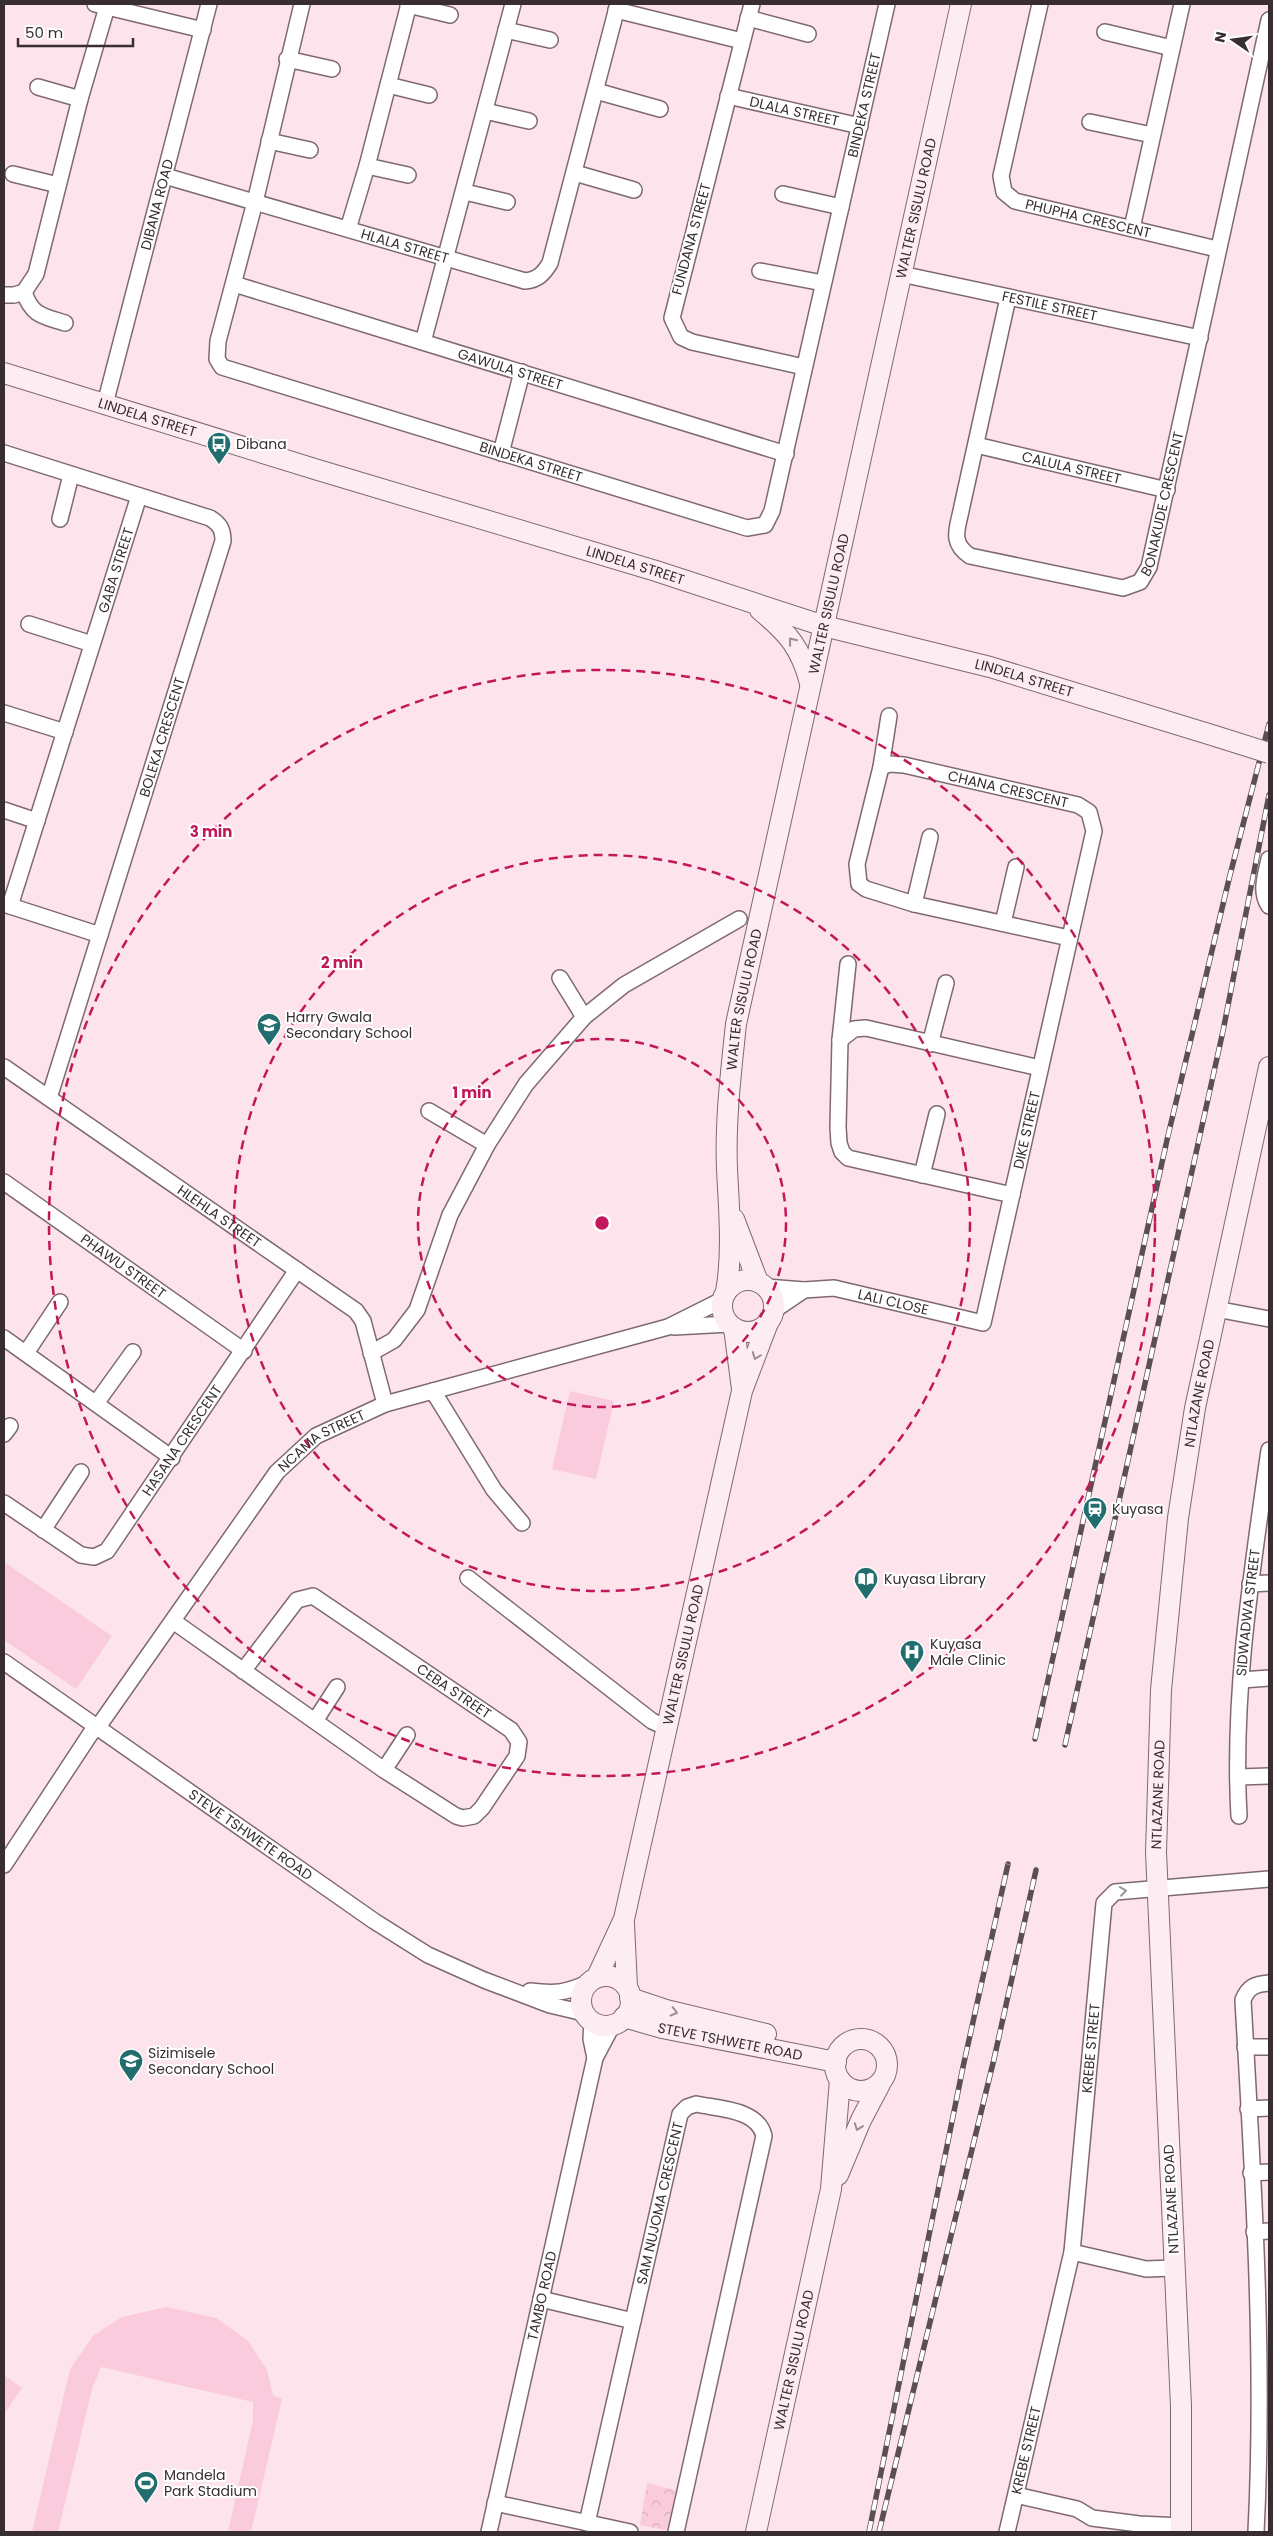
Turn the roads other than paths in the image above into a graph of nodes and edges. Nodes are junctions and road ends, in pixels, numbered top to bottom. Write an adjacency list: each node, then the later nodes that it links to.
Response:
1 (209, 4): 14 (street, DIBANA ROAD)
2 (302, 4): 21 (street, BINDEKA STREET)
3 (408, 4): 12 (street); 23 (street)
4 (513, 4): 15 (street)
5 (886, 4): 33 (street, BINDEKA STREET)
6 (961, 4): 54 (street, WALTER SISULU ROAD)
7 (1040, 4): 49 (street, PHUPHA CRESCENT)
8 (1182, 4): 20 (street)
9 (101, 5): 14 (street); 28 (street)
10 (617, 7): 19 (street); 25 (street, HLALA STREET)
11 (750, 11): 17 (street, FUNDANA STREET); 19 (street, FUNDANA STREET)
12 (450, 15)
13 (1269, 20): 51 (street, BONAKUDE CRESCENT)
14 (202, 30): 41 (street, DIBANA ROAD)
15 (506, 30): 18 (street); 30 (street)
16 (1105, 32): 20 (street)
17 (808, 34)
18 (550, 40)
19 (742, 42): 27 (street, FUNDANA STREET)
20 (1172, 48): 34 (street)
21 (287, 59): 22 (street); 35 (street, BINDEKA STREET)
22 (332, 69)
23 (388, 85): 26 (street); 37 (street)
24 (38, 87): 28 (street)
25 (596, 90): 29 (street); 38 (street, HLALA STREET)
26 (429, 95)
27 (728, 96): 33 (street, DLALA STREET); 63 (street, FUNDANA STREET)
28 (80, 99): 42 (street)
29 (660, 109)
30 (485, 111): 31 (street); 44 (street)
31 (530, 121)
32 (1090, 122): 34 (street)
33 (860, 126): 48 (street, BINDEKA STREET)
34 (1152, 135): 49 (street)
35 (269, 141): 36 (street); 46 (street, BINDEKA STREET)
36 (310, 150)
37 (367, 166): 40 (street); 50 (street)
38 (575, 173): 43 (street); 52 (street, HLALA STREET)
39 (13, 174): 42 (street)
40 (408, 175)
41 (165, 176): 46 (street, HLALA STREET); 66 (street, DIBANA ROAD)
42 (58, 185): 57 (street)
43 (634, 190)
44 (465, 192): 47 (street); 52 (street)
45 (783, 194): 48 (street)
46 (255, 202): 50 (street, HLALA STREET); 56 (street, BINDEKA STREET)
47 (507, 202)
48 (841, 207): 55 (street, BINDEKA STREET)
49 (1132, 228): 51 (street, PHUPHA CRESCENT)
50 (348, 229): 52 (street, HLALA STREET)
51 (1217, 249): 61 (street, BONAKUDE CRESCENT)
52 (447, 259): 62 (street)
53 (760, 271): 55 (street)
54 (900, 274): 59 (street, FESTILE STREET); 77 (street, WALTER SISULU ROAD)
55 (822, 283): 63 (street, BINDEKA STREET)
56 (234, 284): 62 (street, GAWULA STREET); 69 (street, BINDEKA STREET)
57 (24, 292): 58 (street); 60 (street)
58 (4, 295)
59 (1008, 298): 61 (street, FESTILE STREET); 67 (street, BONAKUDE CRESCENT)
60 (65, 324)
61 (1200, 338): 72 (street, BONAKUDE CRESCENT)
62 (423, 342): 64 (street, GAWULA STREET)
63 (804, 367): 70 (street, BINDEKA STREET)
64 (522, 372): 69 (street); 70 (street, GAWULA STREET)
65 (4, 373): 66 (street, LINDELA STREET)
66 (105, 404): 75 (street, LINDELA STREET)
67 (976, 444): 72 (street, CALULA STREET); 72 (street, BONAKUDE CRESCENT)
68 (4, 453): 71 (street, BOLEKA CRESCENT)
69 (502, 453): 70 (street, BINDEKA STREET)
70 (786, 454)
71 (71, 475): 73 (street, BOLEKA CRESCENT); 74 (street)
72 (1167, 490)
73 (139, 496): 78 (street, GABA STREET); 95 (street, BOLEKA CRESCENT)
74 (60, 519)
75 (753, 604): 77 (street, LINDELA STREET); 79 (street, one-way to 75)
76 (29, 624): 78 (street)
77 (824, 626): 79 (street, WALTER SISULU ROAD); 83 (street, LINDELA STREET, bridge)
78 (92, 644): 82 (street, GABA STREET)
79 (811, 685): 113 (street, WALTER SISULU ROAD)
80 (4, 713): 82 (street)
81 (889, 716): 84 (street)
82 (65, 732): 86 (street, GABA STREET)
83 (1269, 753)
84 (881, 766): 90 (street); 96 (street, CHANA CRESCENT)
85 (4, 810): 86 (street)
86 (37, 822): 91 (street, GABA STREET)
87 (930, 837): 90 (street)
88 (1269, 859): 92 (street)
89 (1016, 867): 94 (street)
90 (914, 904): 94 (street)
91 (7, 905): 95 (street)
92 (1269, 906)
93 (739, 918): 100 (street)
94 (1003, 923): 96 (street)
95 (100, 935): 106 (street, BOLEKA CRESCENT)
96 (1069, 938): 105 (street, DIKE STREET)
97 (848, 964): 101 (street)
98 (560, 978): 100 (street)
99 (946, 983): 102 (street)
100 (584, 1017): 109 (street)
101 (840, 1040): 102 (street); 110 (street)
102 (930, 1044): 105 (street)
103 (4, 1067): 106 (street, HLEHLA STREET)
104 (1269, 1067): 119 (street, NTLAZANE ROAD)
105 (1040, 1068): 112 (street, DIKE STREET)
106 (49, 1098): 114 (street, HLEHLA STREET)
107 (429, 1111): 109 (street)
108 (938, 1114): 110 (street)
109 (486, 1145): 129 (street)
110 (922, 1175): 112 (street)
111 (4, 1182): 126 (street, PHAWU STREET)
112 (1012, 1194): 122 (street, DIKE STREET)
113 (730, 1207): 115 (street, WALTER SISULU ROAD); 117 (street, WALTER SISULU ROAD)
114 (297, 1270): 126 (street, HASANA CRESCENT); 129 (street, HLEHLA STREET)
115 (762, 1285): 116 (street, LALI CLOSE); 117 (street); 120 (street)
116 (804, 1290): 120 (street); 122 (street, LALI CLOSE)
117 (724, 1296): 123 (street); 124 (street, NCAMA STREET)
118 (60, 1302): 128 (street)
119 (1216, 1309): 121 (street); 159 (street, NTLAZANE ROAD)
120 (771, 1316): 123 (street); 130 (street, WALTER SISULU ROAD, one-way to 130)
121 (1269, 1319)
122 (983, 1323)
123 (732, 1326): 124 (street, NCAMA STREET); 130 (street, WALTER SISULU ROAD)
124 (668, 1327): 131 (street, NCAMA STREET)
125 (4, 1338): 128 (street)
126 (244, 1351): 135 (street, HASANA CRESCENT)
127 (133, 1352): 132 (street)
128 (26, 1353): 132 (street)
129 (371, 1353): 133 (street, HLEHLA STREET)
130 (742, 1391): 151 (street, WALTER SISULU ROAD)
131 (433, 1392): 133 (street, NCAMA STREET); 138 (street)
132 (97, 1402): 135 (street)
133 (385, 1404): 143 (street, NCAMA STREET)
134 (1269, 1450): 142 (street, SIDWADWA STREET)
135 (172, 1458): 139 (street, HASANA CRESCENT)
136 (81, 1472): 139 (street)
137 (4, 1503): 139 (street, HASANA CRESCENT)
138 (522, 1523)
139 (43, 1530)
140 (468, 1578): 151 (street)
141 (1269, 1583): 142 (street)
142 (1250, 1584): 147 (street, SIDWADWA STREET)
143 (173, 1621): 145 (street, CEBA STREET); 150 (street, NCAMA STREET)
144 (4, 1662): 150 (street, STEVE TSHWETE ROAD)
145 (243, 1671): 149 (street, CEBA STREET); 153 (street, CEBA STREET)
146 (1269, 1678): 147 (street)
147 (1242, 1680): 155 (street, SIDWADWA STREET)
148 (337, 1687): 149 (street)
149 (315, 1721): 153 (street, CEBA STREET)
150 (98, 1727): 157 (street, NCAMA STREET); 163 (street, STEVE TSHWETE ROAD)
151 (667, 1728): 160 (street, WALTER SISULU ROAD)
152 (407, 1735): 153 (street)
153 (384, 1770)
154 (1269, 1776): 155 (street)
155 (1238, 1777): 156 (street, SIDWADWA STREET)
156 (1240, 1816)
157 (4, 1865)
158 (1269, 1879): 159 (street, KREBE STREET)
159 (1157, 1887): 178 (street, KREBE STREET, one-way to 159); 179 (street, NTLAZANE ROAD)
160 (624, 1919): 161 (street, WALTER SISULU ROAD); 164 (street, WALTER SISULU ROAD)
161 (592, 1980): 163 (street, STEVE TSHWETE ROAD); 164 (street); 165 (street)
162 (1269, 1983): 167 (street)
163 (508, 1988): 165 (street, STEVE TSHWETE ROAD)
164 (629, 1993): 166 (street); 170 (street, STEVE TSHWETE ROAD, one-way to 170)
165 (588, 2017): 166 (street); 169 (street, TAMBO ROAD)
166 (619, 2021): 169 (street, TAMBO ROAD); 170 (street, STEVE TSHWETE ROAD)
167 (1245, 2047): 168 (street); 173 (street)
168 (1269, 2047)
169 (594, 2058): 180 (street, TAMBO ROAD)
170 (839, 2064): 171 (street); 171 (street); 176 (street, WALTER SISULU ROAD)
171 (880, 2084): 176 (street, WALTER SISULU ROAD, one-way to 176)
172 (1269, 2108): 173 (street)
173 (1248, 2109): 175 (street)
174 (1269, 2172): 175 (street)
175 (1251, 2173): 177 (street)
176 (832, 2188): 193 (street, WALTER SISULU ROAD)
177 (1262, 2232): 181 (street)
178 (1072, 2252): 179 (street); 185 (street, KREBE STREET)
179 (1174, 2268): 189 (street, NTLAZANE ROAD)
180 (541, 2299): 182 (street); 186 (street, TAMBO ROAD)
181 (1263, 2299): 183 (street)
182 (633, 2321): 188 (street, SAM NUJOMA CRESCENT); 192 (street, SAM NUJOMA CRESCENT)
183 (1264, 2385): 184 (street)
184 (1264, 2448): 187 (street)
185 (1016, 2495): 189 (street); 194 (street, KREBE STREET)
186 (495, 2503): 188 (street); 190 (street, TAMBO ROAD)
187 (1263, 2508): 195 (street)
188 (587, 2523): 191 (street)
189 (1181, 2529)
190 (489, 2532)
191 (630, 2532)
192 (676, 2532)
193 (756, 2532)
194 (1007, 2532)
195 (1256, 2532)

